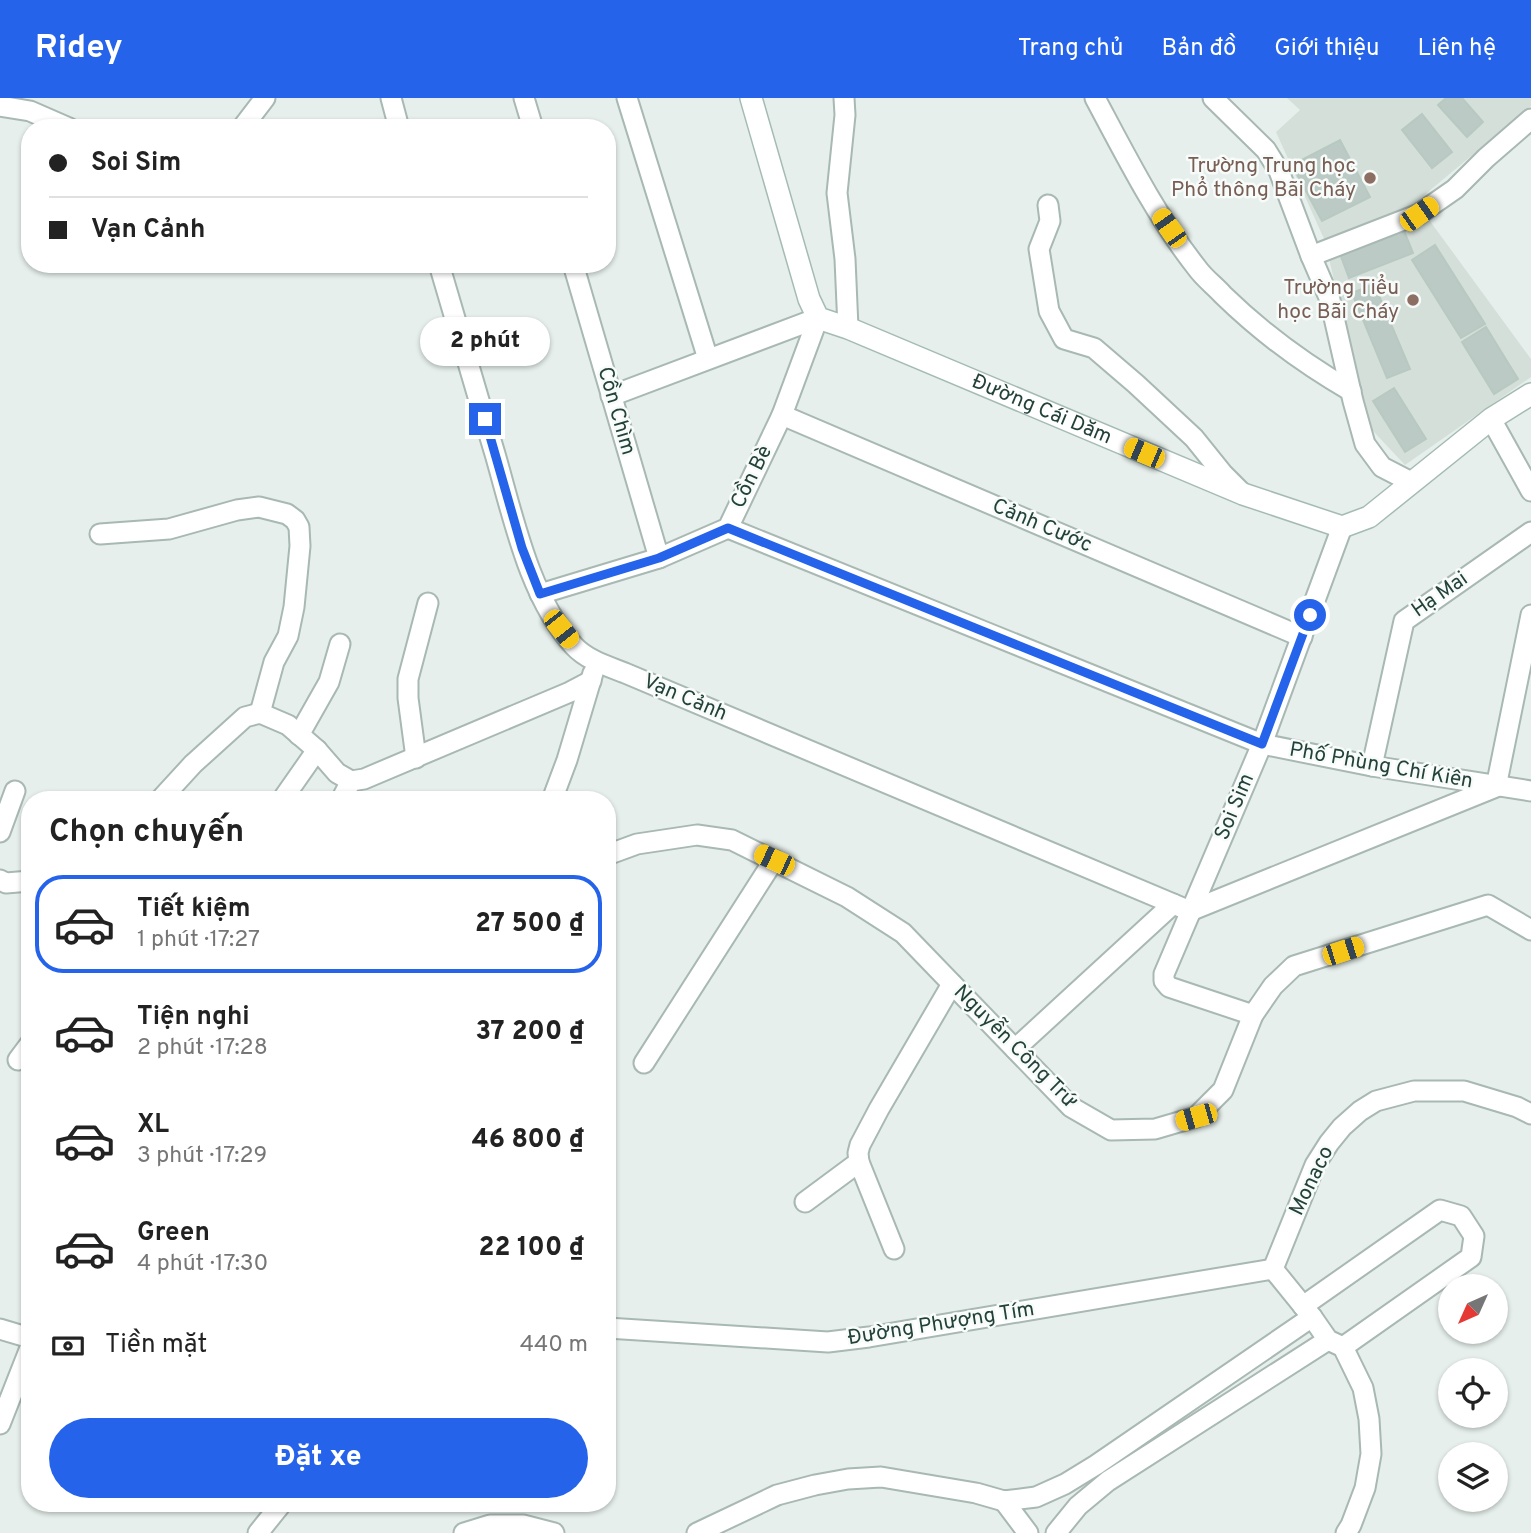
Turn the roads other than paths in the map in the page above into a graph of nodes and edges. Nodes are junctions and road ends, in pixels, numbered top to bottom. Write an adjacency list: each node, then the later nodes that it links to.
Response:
1 (265, 98): 11 (street)
2 (391, 98): 12 (street)
3 (524, 98): 13 (street)
4 (627, 98): 21 (street)
5 (751, 98): 19 (street)
6 (844, 98): 20 (street)
7 (1095, 98): 22 (street)
8 (1213, 98): 16 (street)
9 (0, 106): 10 (street)
10 (48, 119)
11 (249, 119)
12 (397, 119)
13 (530, 119)
14 (1531, 119): 16 (street)
15 (1048, 205): 29 (street)
16 (1311, 256): 22 (street)
17 (442, 273): 35 (street, Vạn Cảnh)
18 (576, 273): 24 (street, Cồn Chìm)
19 (818, 318): 20 (street, Đường Cái Dăm); 21 (street); 25 (street, Cồn Bè)
20 (848, 328): 29 (street, Đường Cái Dăm)
21 (708, 359): 24 (street)
22 (1351, 391): 27 (street)
23 (1531, 394): 26 (street)
24 (611, 396): 34 (street, Cồn Chìm)
25 (782, 415): 31 (street, Cồn Bè); 38 (street, Cảnh Cước)
26 (1491, 419): 27 (street); 28 (street)
27 (1410, 482): 30 (street)
28 (1531, 491)
29 (1243, 494): 30 (street, Đường Cái Dăm)
30 (1342, 527): 38 (street, Soi Sim)
31 (728, 528): 34 (street, Cồn Bè); 44 (street, Phố Phùng Chí Kiên)
32 (1531, 532): 47 (street, Hạ Mai)
33 (100, 534): 42 (street)
34 (659, 558): 35 (street, Cồn Bè)
35 (540, 594): 41 (street, Vạn Cảnh)
36 (428, 603): 46 (street)
37 (1531, 615): 39 (street)
38 (1302, 638): 44 (street, Soi Sim)
39 (1529, 641): 49 (street)
40 (340, 644): 43 (street)
41 (594, 672): 46 (street); 54 (street); 61 (street, Vạn Cảnh)
42 (260, 713): 43 (street); 51 (street)
43 (299, 734): 45 (street)
44 (1262, 744): 47 (street, Phố Phùng Chí Kiên); 61 (street, Soi Sim)
45 (317, 750): 48 (street); 52 (street)
46 (416, 758): 48 (street)
47 (1371, 766): 49 (street, Phố Phùng Chí Kiên)
48 (351, 780): 53 (street)
49 (1496, 787): 55 (street, Phố Phùng Chí Kiên); 61 (street)
50 (15, 791): 56 (street)
51 (167, 791)
52 (288, 791)
53 (346, 791)
54 (555, 791)
55 (1531, 791)
56 (0, 832)
57 (616, 852): 58 (street, Nguyễn Công Trứ)
58 (774, 860): 63 (street, Nguyễn Công Trứ); 66 (street)
59 (0, 880): 60 (street)
60 (21, 882)
61 (1181, 907): 64 (street, Soi Sim); 65 (street)
62 (1531, 930): 64 (street, Nguyễn Công Trứ)
63 (952, 985): 65 (street, Nguyễn Công Trứ); 68 (street)
64 (1253, 1015): 65 (street, Nguyễn Công Trứ)
65 (1015, 1049)
66 (644, 1063)
67 (1531, 1114): 71 (street, Monaco)
68 (859, 1162): 69 (street); 70 (street)
69 (805, 1202)
70 (894, 1249)
71 (1273, 1269): 72 (street); 74 (street, Đường Phượng Tím)
72 (1308, 1311): 76 (street); 76 (street); 79 (street)
73 (0, 1329): 75 (street)
74 (616, 1329)
75 (21, 1335)
76 (1336, 1343): 86 (street); 87 (street)
77 (21, 1371): 78 (street)
78 (0, 1423)
79 (1004, 1501): 84 (street); 85 (street)
80 (275, 1512): 81 (street)
81 (258, 1533)
82 (464, 1533): 83 (street)
83 (554, 1533)
84 (697, 1533)
85 (1028, 1533)
86 (1056, 1533)
87 (1346, 1533)

